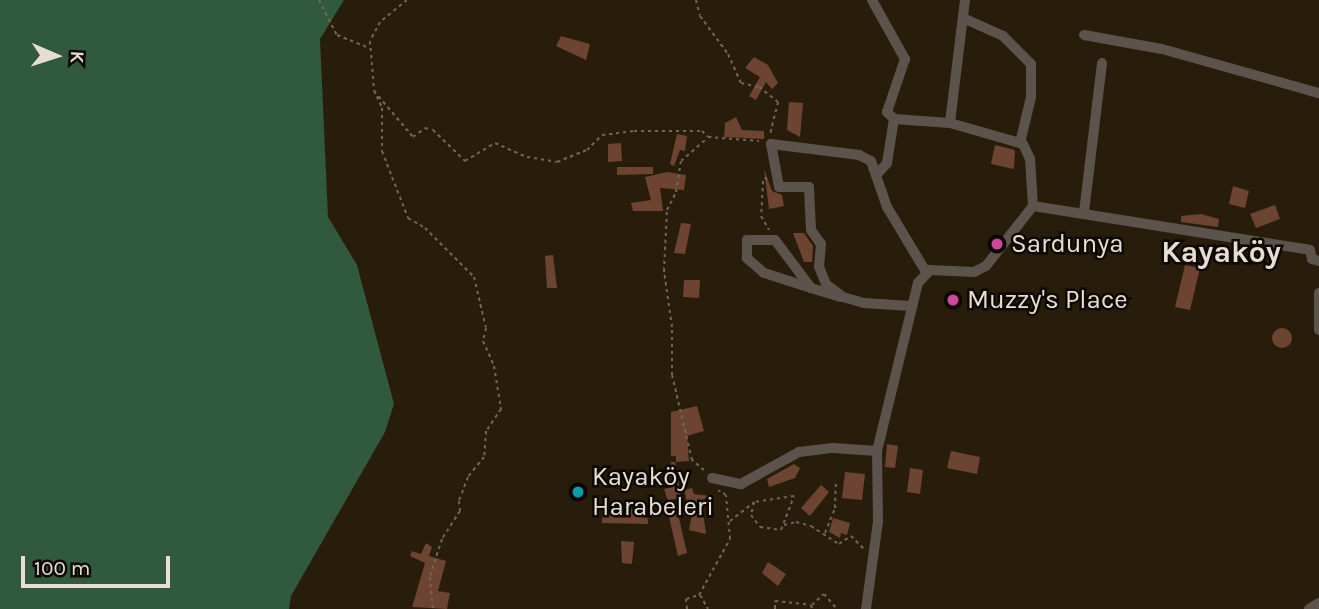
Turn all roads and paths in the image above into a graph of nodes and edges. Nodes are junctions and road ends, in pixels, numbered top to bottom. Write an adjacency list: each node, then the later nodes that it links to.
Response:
1 (319, 0): 8 (path)
2 (407, 0): 8 (path)
3 (696, 0): 16 (path)
4 (872, 0): 12 (street)
5 (965, 0): 6 (street)
6 (962, 18): 13 (street); 15 (street)
7 (1084, 35): 11 (street)
8 (370, 48): 10 (path)
9 (1102, 64): 20 (street)
10 (374, 90): 14 (path); 42 (path)
11 (1319, 93)
12 (894, 119): 13 (street); 18 (street)
13 (950, 123): 15 (street)
14 (708, 137): 16 (path); 31 (path)
15 (1020, 143): 19 (street)
16 (771, 144): 17 (street); 18 (street)
17 (773, 171): 21 (path); 27 (street)
18 (879, 172): 24 (street)
19 (1033, 206): 20 (street); 24 (street)
20 (1084, 212): 22 (street)
21 (775, 240): 25 (street); 25 (street)
22 (1315, 247): 23 (street)
23 (1319, 261)
24 (926, 272): 28 (street)
25 (811, 288): 27 (street)
26 (1319, 293): 29 (street)
27 (843, 297): 28 (street)
28 (911, 306): 30 (street)
29 (1319, 330)
30 (877, 451): 31 (street); 37 (street)
31 (712, 478): 34 (path)
32 (836, 483): 36 (path)
33 (754, 502): 34 (path); 35 (path); 35 (path)
34 (729, 522): 38 (path)
35 (782, 525): 36 (path)
36 (824, 534): 37 (path)
37 (871, 556): 41 (street)
38 (699, 595): 43 (path); 44 (path)
39 (1319, 603): 47 (street)
40 (812, 607): 45 (path); 46 (path)
41 (868, 608)
42 (433, 609)
43 (687, 609)
44 (709, 609)
45 (775, 609)
46 (837, 609)
47 (1309, 609)

